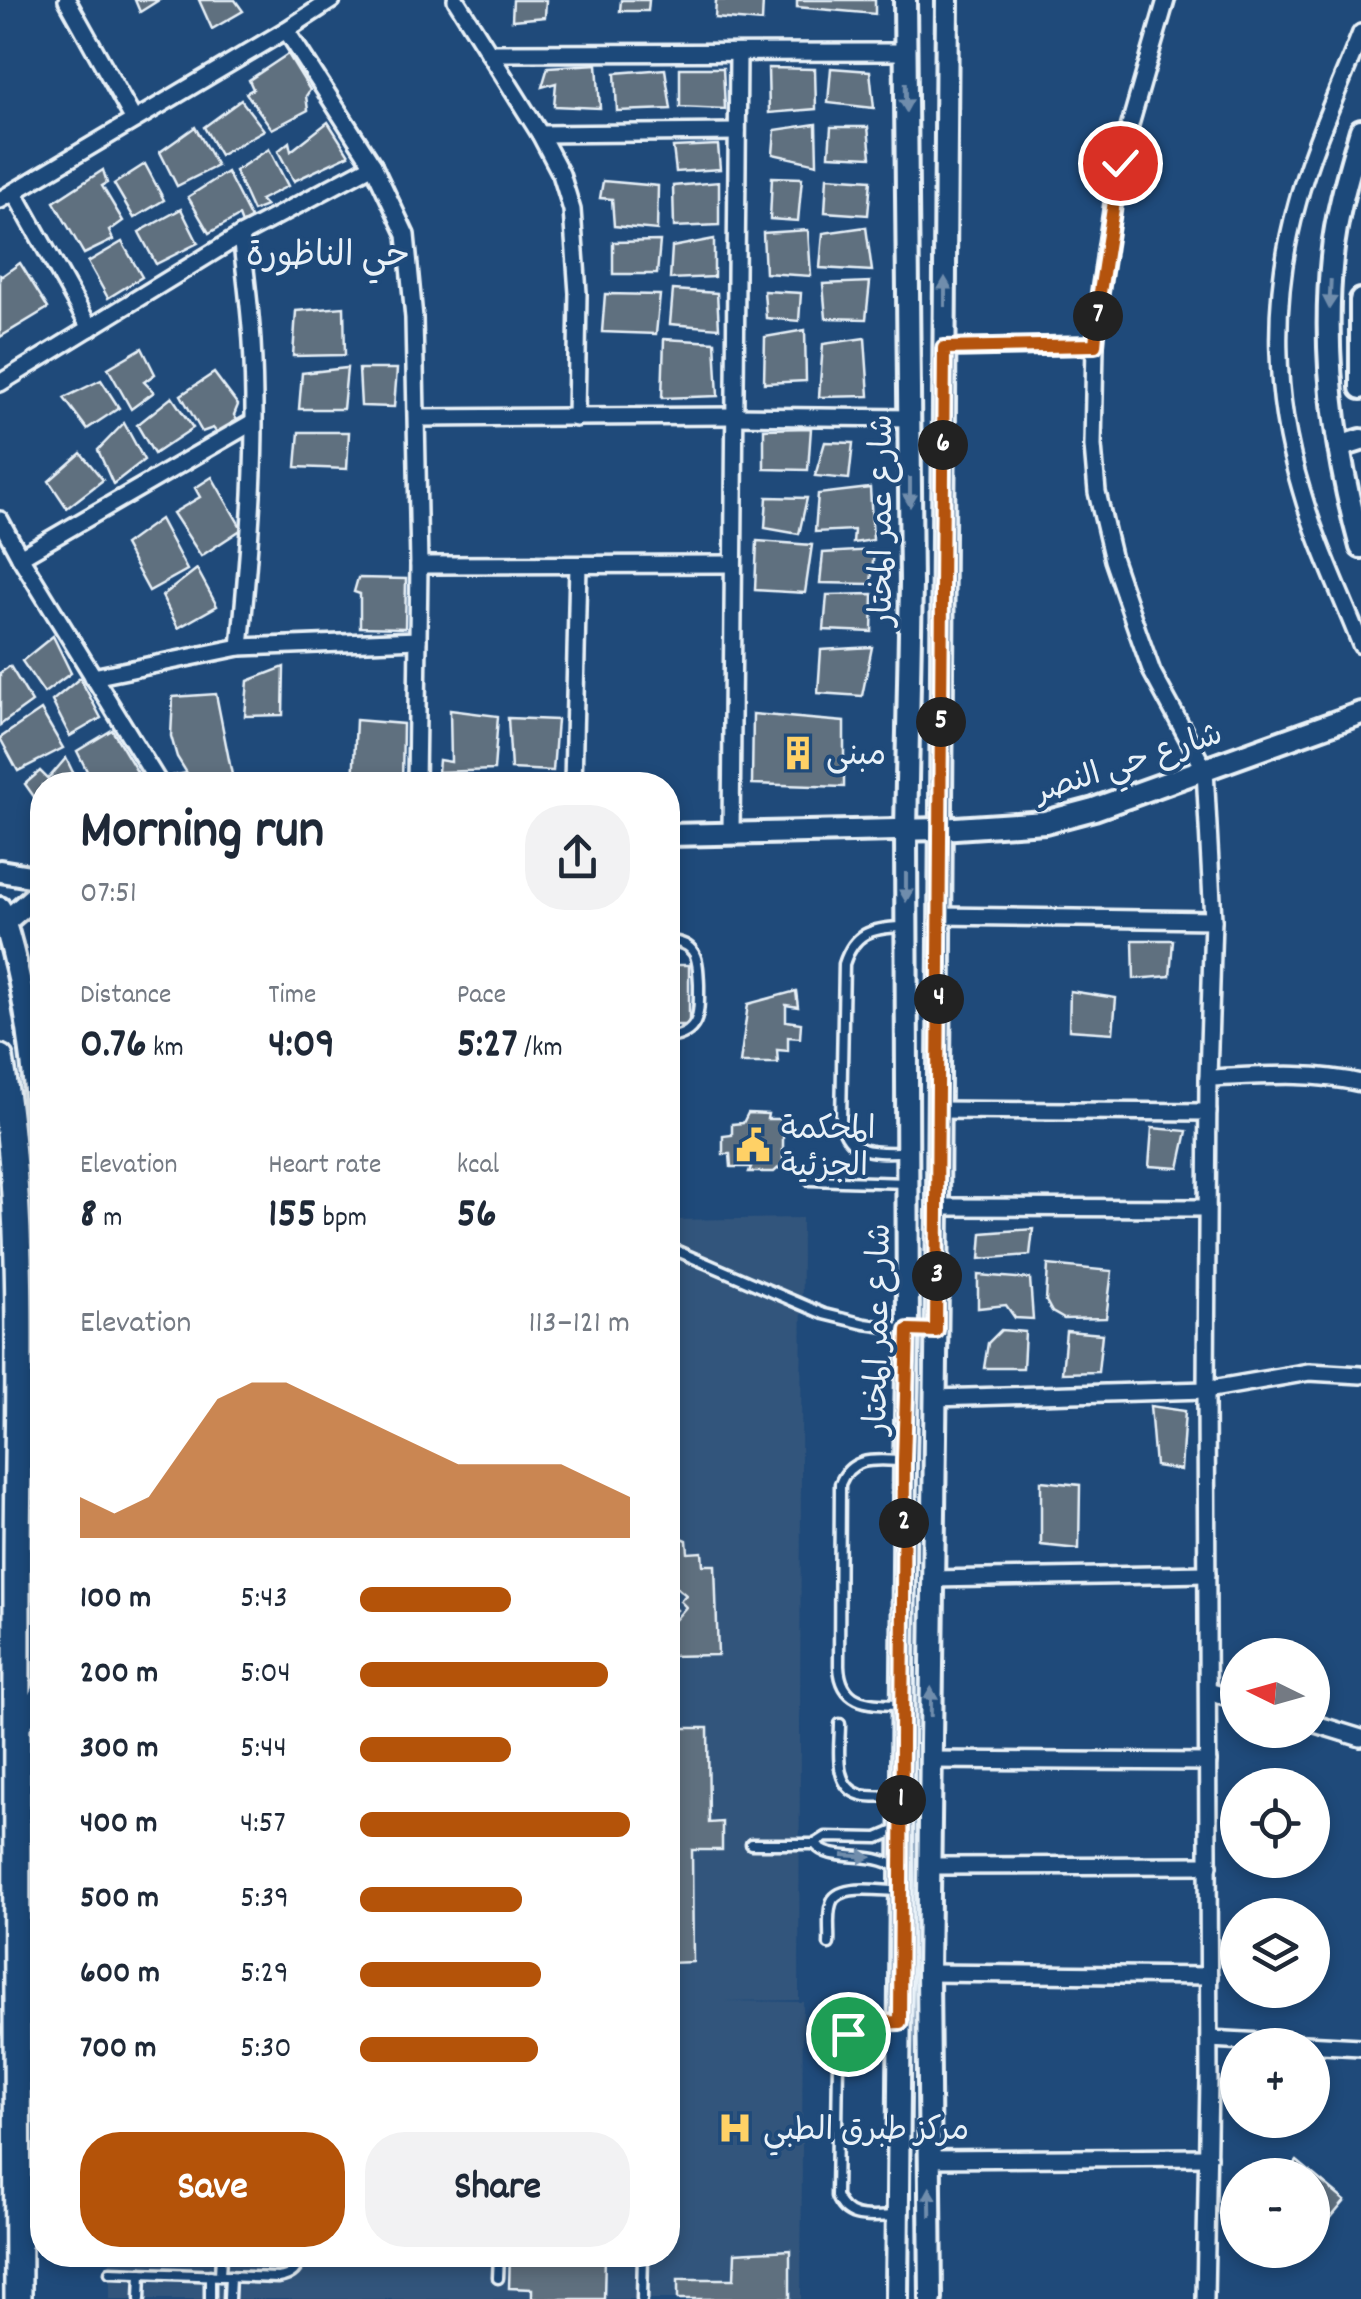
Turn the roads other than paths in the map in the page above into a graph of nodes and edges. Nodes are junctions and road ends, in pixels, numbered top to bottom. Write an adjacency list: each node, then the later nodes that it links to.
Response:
1 (68, 0): 12 (street)
2 (332, 0): 7 (street)
3 (456, 0): 10 (street)
4 (905, 0): 9 (street, شارع عمر المختار)
5 (947, 0): 22 (street, شارع عمر المختار, one-way to 5)
6 (1166, 0): 21 (street)
7 (286, 30): 12 (street); 16 (street)
8 (1361, 33): 41 (street)
9 (906, 52): 11 (street); 28 (street, شارع عمر المختار, one-way to 28)
10 (488, 53): 11 (street); 15 (street)
11 (738, 54): 14 (street)
12 (134, 120): 17 (street)
13 (1361, 130): 31 (street, one-way to 31)
14 (736, 132): 15 (street); 25 (street)
15 (540, 134): 27 (street)
16 (373, 165): 18 (street); 26 (street)
17 (7, 195): 20 (street)
18 (241, 235): 20 (street); 29 (street)
19 (1361, 300): 24 (street)
20 (90, 328): 23 (street)
21 (1095, 345): 22 (street); 45 (street)
22 (944, 348): 39 (street, شارع عمر المختار)
23 (0, 383)
24 (1361, 388)
25 (733, 416): 27 (street); 28 (street); 35 (street)
26 (417, 418): 27 (street); 36 (street)
27 (576, 418)
28 (910, 418): 38 (street, شارع عمر المختار, one-way to 38)
29 (254, 422): 34 (street); 42 (street)
30 (1361, 440): 31 (street)
31 (1339, 447): 33 (street)
32 (0, 520): 34 (street)
33 (1361, 547)
34 (20, 557): 43 (street)
35 (732, 564): 37 (street); 51 (street)
36 (420, 565): 37 (street); 40 (street)
37 (578, 565): 48 (street)
38 (911, 584): 39 (street); 50 (street, شارع عمر المختار)
39 (942, 584): 49 (street, شارع عمر المختار)
40 (418, 640): 42 (street); 47 (street)
41 (1361, 645)
42 (240, 648): 43 (street)
43 (94, 677): 46 (street)
44 (1361, 713): 45 (street, شارع حي النصر)
45 (1205, 770): 49 (street, شارع حي النصر); 58 (street)
46 (152, 772)
47 (416, 772)
48 (573, 772)
49 (941, 829): 50 (street, شارع حي النصر); 57 (street, شارع عمر المختار)
50 (906, 830): 51 (street, شارع حي النصر); 59 (street, شارع عمر المختار, one-way to 59)
51 (731, 834): 52 (street, شارع حي النصر)
52 (680, 835)
53 (0, 871): 54 (street)
54 (30, 876)
55 (30, 898): 56 (street)
56 (2, 915): 62 (street)
57 (940, 916): 58 (street); 66 (street, شارع عمر المختار)
58 (1213, 920): 64 (street)
59 (906, 927): 68 (street, شارع عمر المختار); 68 (lane)
60 (680, 943): 61 (lane)
61 (680, 1036)
62 (30, 1047)
63 (0, 1058): 87 (highway)
64 (1208, 1078): 65 (street); 67 (street)
65 (1361, 1083)
66 (938, 1110): 67 (street); 71 (street, شارع عمر المختار)
67 (1208, 1112): 72 (street)
68 (907, 1152): 70 (street, شارع عمر المختار)
69 (809, 1180): 70 (lane)
70 (907, 1182): 74 (street, شارع عمر المختار)
71 (938, 1207): 72 (street); 75 (street, شارع عمر المختار)
72 (1208, 1208): 77 (street)
73 (680, 1252): 74 (lane)
74 (908, 1330): 75 (street); 79 (street, شارع عمر المختار)
75 (936, 1331): 78 (street, شارع عمر المختار)
76 (1361, 1375): 77 (street)
77 (1206, 1390): 78 (street); 80 (street)
78 (934, 1398): 81 (street, شارع عمر المختار)
79 (904, 1461): 84 (street, شارع عمر المختار); 84 (lane)
80 (1207, 1574): 81 (street); 82 (street)
81 (932, 1579): 90 (street, شارع عمر المختار, one-way to 81)
82 (1208, 1691): 83 (street); 91 (street)
83 (1220, 1695)
84 (902, 1705): 94 (street, شارع عمر المختار)
85 (30, 1711): 87 (street)
86 (840, 1724): 94 (lane)
87 (16, 1729): 92 (highway)
88 (1330, 1729): 89 (street)
89 (1361, 1738)
90 (930, 1760): 91 (street); 99 (street, شارع عمر المختار)
91 (1208, 1762): 98 (street)
92 (16, 1786): 93 (lane); 118 (highway)
93 (30, 1787)
94 (902, 1796): 95 (street, شارع عمر المختار)
95 (901, 1828): 97 (lane); 100 (street, شارع عمر المختار)
96 (751, 1844): 97 (lane)
97 (814, 1844): 100 (lane, one-way to 100)
98 (1209, 1865): 99 (street); 103 (street)
99 (929, 1866): 102 (street, شارع عمر المختار)
100 (901, 1880): 101 (lane); 104 (street, شارع عمر المختار)
101 (829, 1944)
102 (928, 1974): 103 (street); 108 (street, شارع عمر المختار)
103 (1209, 1976): 105 (street)
104 (900, 2022): 109 (street, شارع عمر المختار); 109 (lane)
105 (1209, 2039): 106 (street); 107 (street)
106 (1361, 2047)
107 (1208, 2157): 108 (street); 125 (street)
108 (930, 2159): 124 (street, شارع عمر المختار, one-way to 108)
109 (898, 2216): 123 (street, شارع عمر المختار)
110 (220, 2267): 116 (lane)
111 (296, 2267): 116 (lane)
112 (498, 2267): 117 (lane)
113 (642, 2267): 122 (lane)
114 (110, 2272): 115 (lane)
115 (140, 2273): 116 (lane); 119 (lane)
116 (220, 2276): 120 (lane); 121 (lane)
117 (498, 2278)
118 (18, 2299)
119 (140, 2299)
120 (210, 2299)
121 (229, 2299)
122 (642, 2299)
123 (897, 2299)
124 (931, 2299)
125 (1205, 2299)

